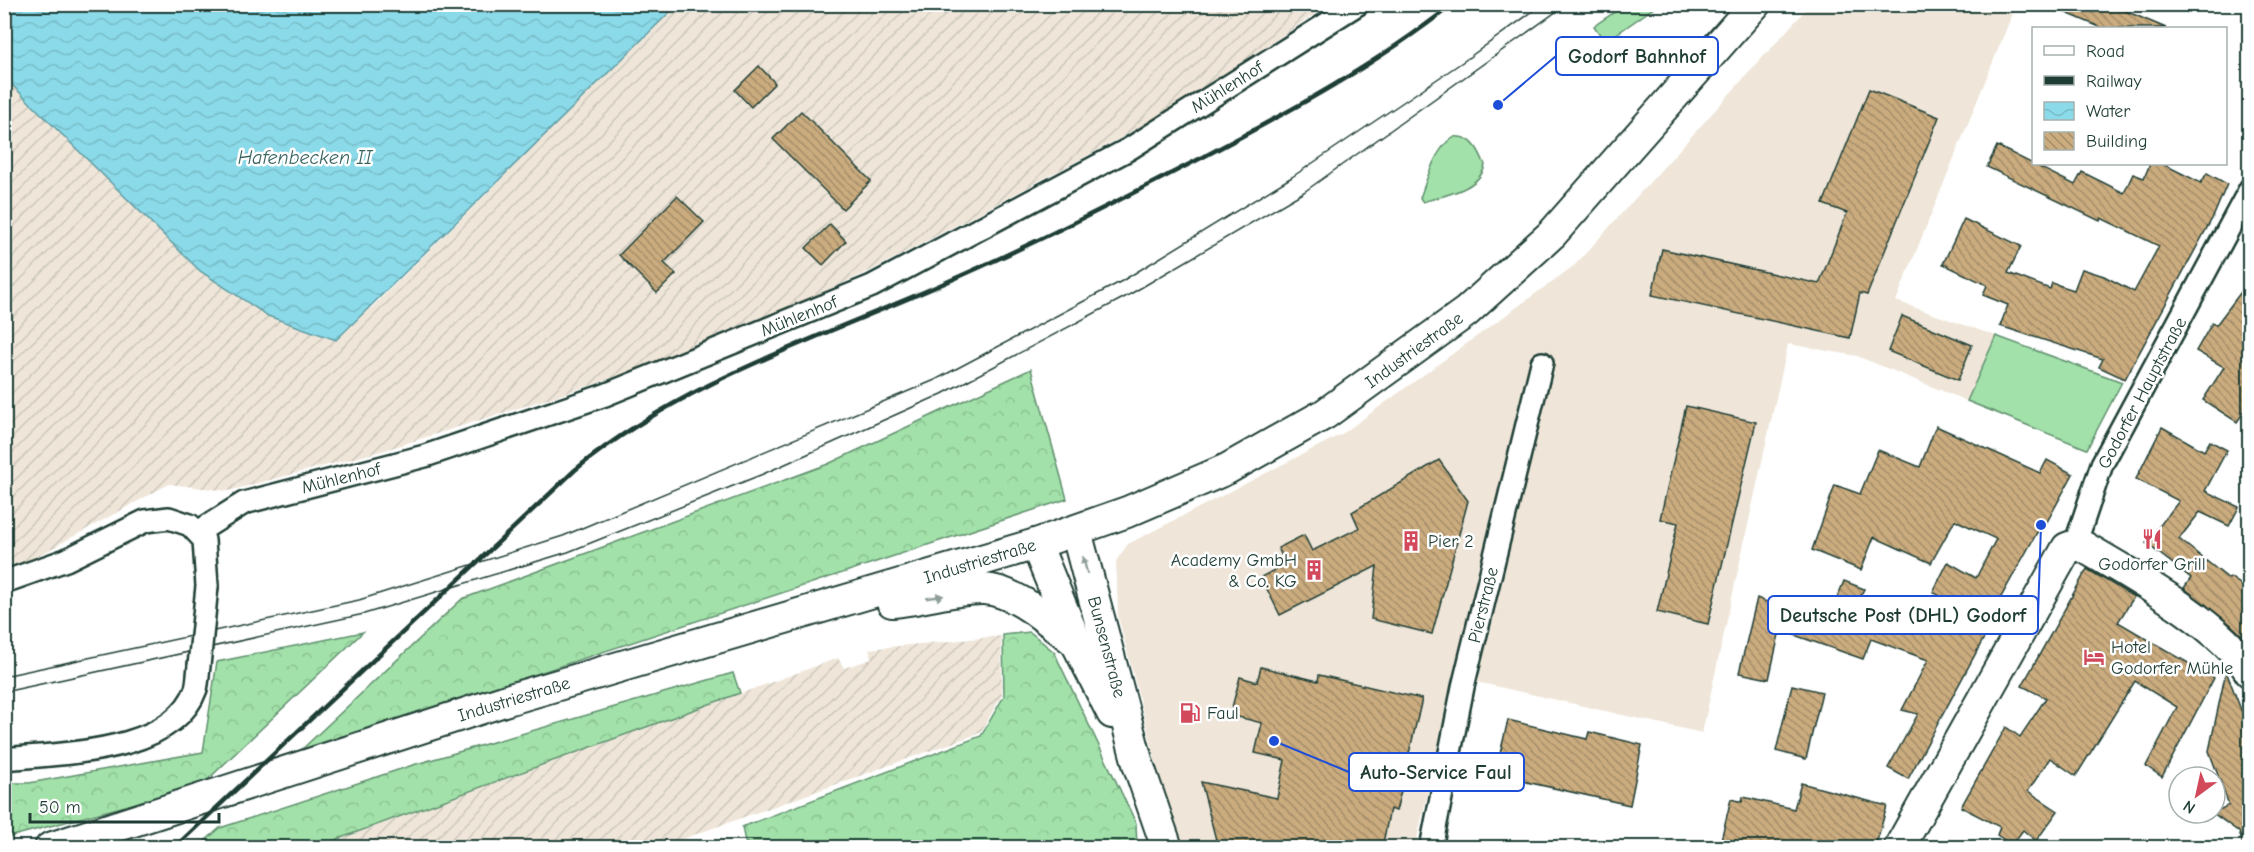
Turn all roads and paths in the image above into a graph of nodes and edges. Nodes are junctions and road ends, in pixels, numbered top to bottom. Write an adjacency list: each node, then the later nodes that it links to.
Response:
1 (1358, 4): 6 (street, Mühlenhof)
2 (1755, 4): 5 (main road, Industriestraße)
3 (2250, 189): 8 (street, Godorfer Hauptstraße)
4 (1542, 363): 17 (street, Pierstraße)
5 (1076, 531): 7 (main road, Industriestraße); 14 (main road, Bunsenstraße, one-way to 5)
6 (198, 532): 9 (street); 13 (street, bridge)
7 (1036, 544): 10 (main road, Industriestraße); 11 (main road, Bunsenstraße)
8 (2075, 545): 12 (main road); 18 (main road, Godorfer Hauptstraße)
9 (4, 582)
10 (836, 605): 11 (main road, Bunsenstraße, one-way to 11); 15 (main road, Industriestraße)
11 (1076, 642): 14 (main road, Bunsenstraße)
12 (2250, 672)
13 (4, 759)
14 (1138, 764): 16 (main road, Bunsenstraße)
15 (50, 848)
16 (1167, 848)
17 (1431, 848)
18 (1899, 848)

